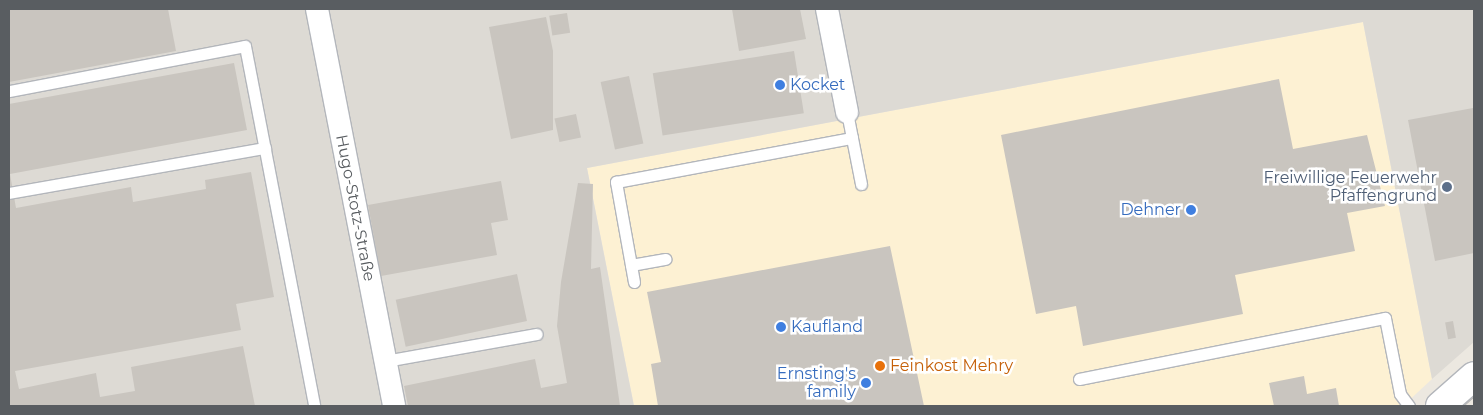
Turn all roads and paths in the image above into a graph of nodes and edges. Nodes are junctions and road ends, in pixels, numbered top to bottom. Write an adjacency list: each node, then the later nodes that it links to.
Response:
1 (317, 9): 13 (street, Hugo-Stotz-Straße)
2 (827, 9): 4 (street)
3 (9, 91): 6 (lane)
4 (847, 112): 5 (lane)
5 (852, 138): 7 (lane); 10 (lane)
6 (265, 148): 8 (lane); 16 (lane)
7 (861, 184)
8 (9, 193)
9 (665, 259): 10 (lane)
10 (631, 265): 11 (lane)
11 (634, 282)
12 (537, 334): 13 (lane)
13 (385, 362): 17 (street, Hugo-Stotz-Straße)
14 (1474, 376): 19 (main road)
15 (1079, 379): 18 (lane)
16 (314, 406)
17 (394, 406)
18 (1409, 406)
19 (1440, 406)

